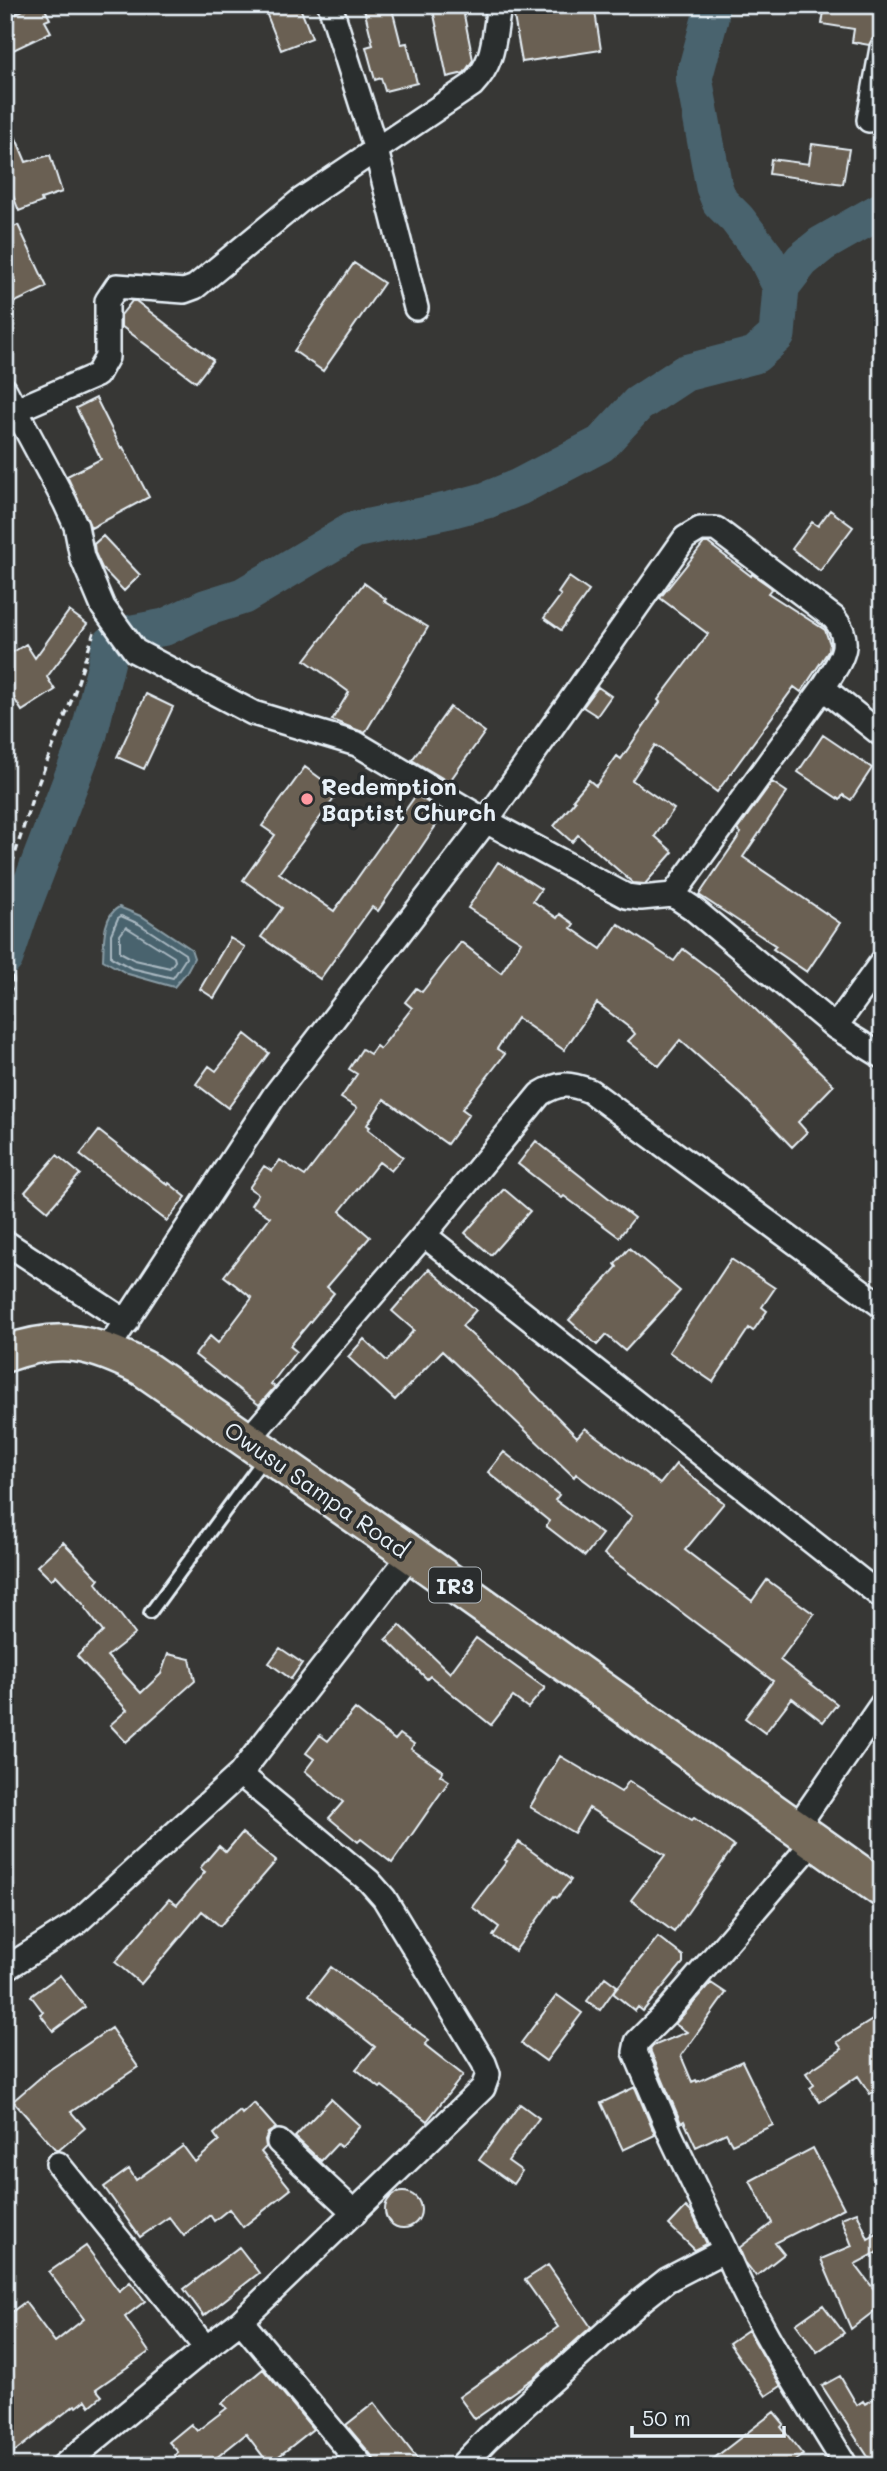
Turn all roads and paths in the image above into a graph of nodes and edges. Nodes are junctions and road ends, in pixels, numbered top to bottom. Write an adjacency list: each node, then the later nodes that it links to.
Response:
1 (330, 5): 5 (street)
2 (498, 13): 5 (street)
3 (882, 48): 4 (street)
4 (869, 120)
5 (376, 150): 6 (street); 7 (street)
6 (416, 308)
7 (10, 400): 8 (street)
8 (103, 607): 11 (street); 12 (path)
9 (823, 688): 10 (street); 11 (street); 13 (street)
10 (882, 735)
11 (486, 821): 13 (street); 22 (street)
12 (5, 887)
13 (673, 895): 17 (street)
14 (882, 962): 17 (street)
15 (7, 967): 16 (path)
16 (5, 1001)
17 (835, 1027): 18 (street)
18 (882, 1056)
19 (424, 1235): 21 (street); 24 (street); 26 (street)
20 (5, 1242): 22 (street)
21 (881, 1304)
22 (117, 1336): 23 (main road, Owusu Sampa Road / IR3); 24 (main road, Owusu Sampa Road / IR3)
23 (5, 1354)
24 (257, 1448): 25 (main road, Owusu Sampa Road / IR3); 27 (lane)
25 (411, 1554): 29 (street); 30 (main road, Owusu Sampa Road / IR3)
26 (882, 1597)
27 (149, 1613)
28 (882, 1704): 30 (street)
29 (240, 1774): 32 (street); 35 (street)
30 (806, 1833): 31 (main road, Owusu Sampa Road / IR3); 36 (street)
31 (882, 1889)
32 (5, 1969)
33 (279, 2142): 35 (street)
34 (58, 2164): 38 (street)
35 (355, 2213): 37 (street)
36 (725, 2250): 41 (street); 42 (street)
37 (241, 2321): 38 (street); 40 (street)
38 (206, 2347): 39 (street)
39 (63, 2466)
40 (362, 2466)
41 (461, 2466)
42 (846, 2466)

